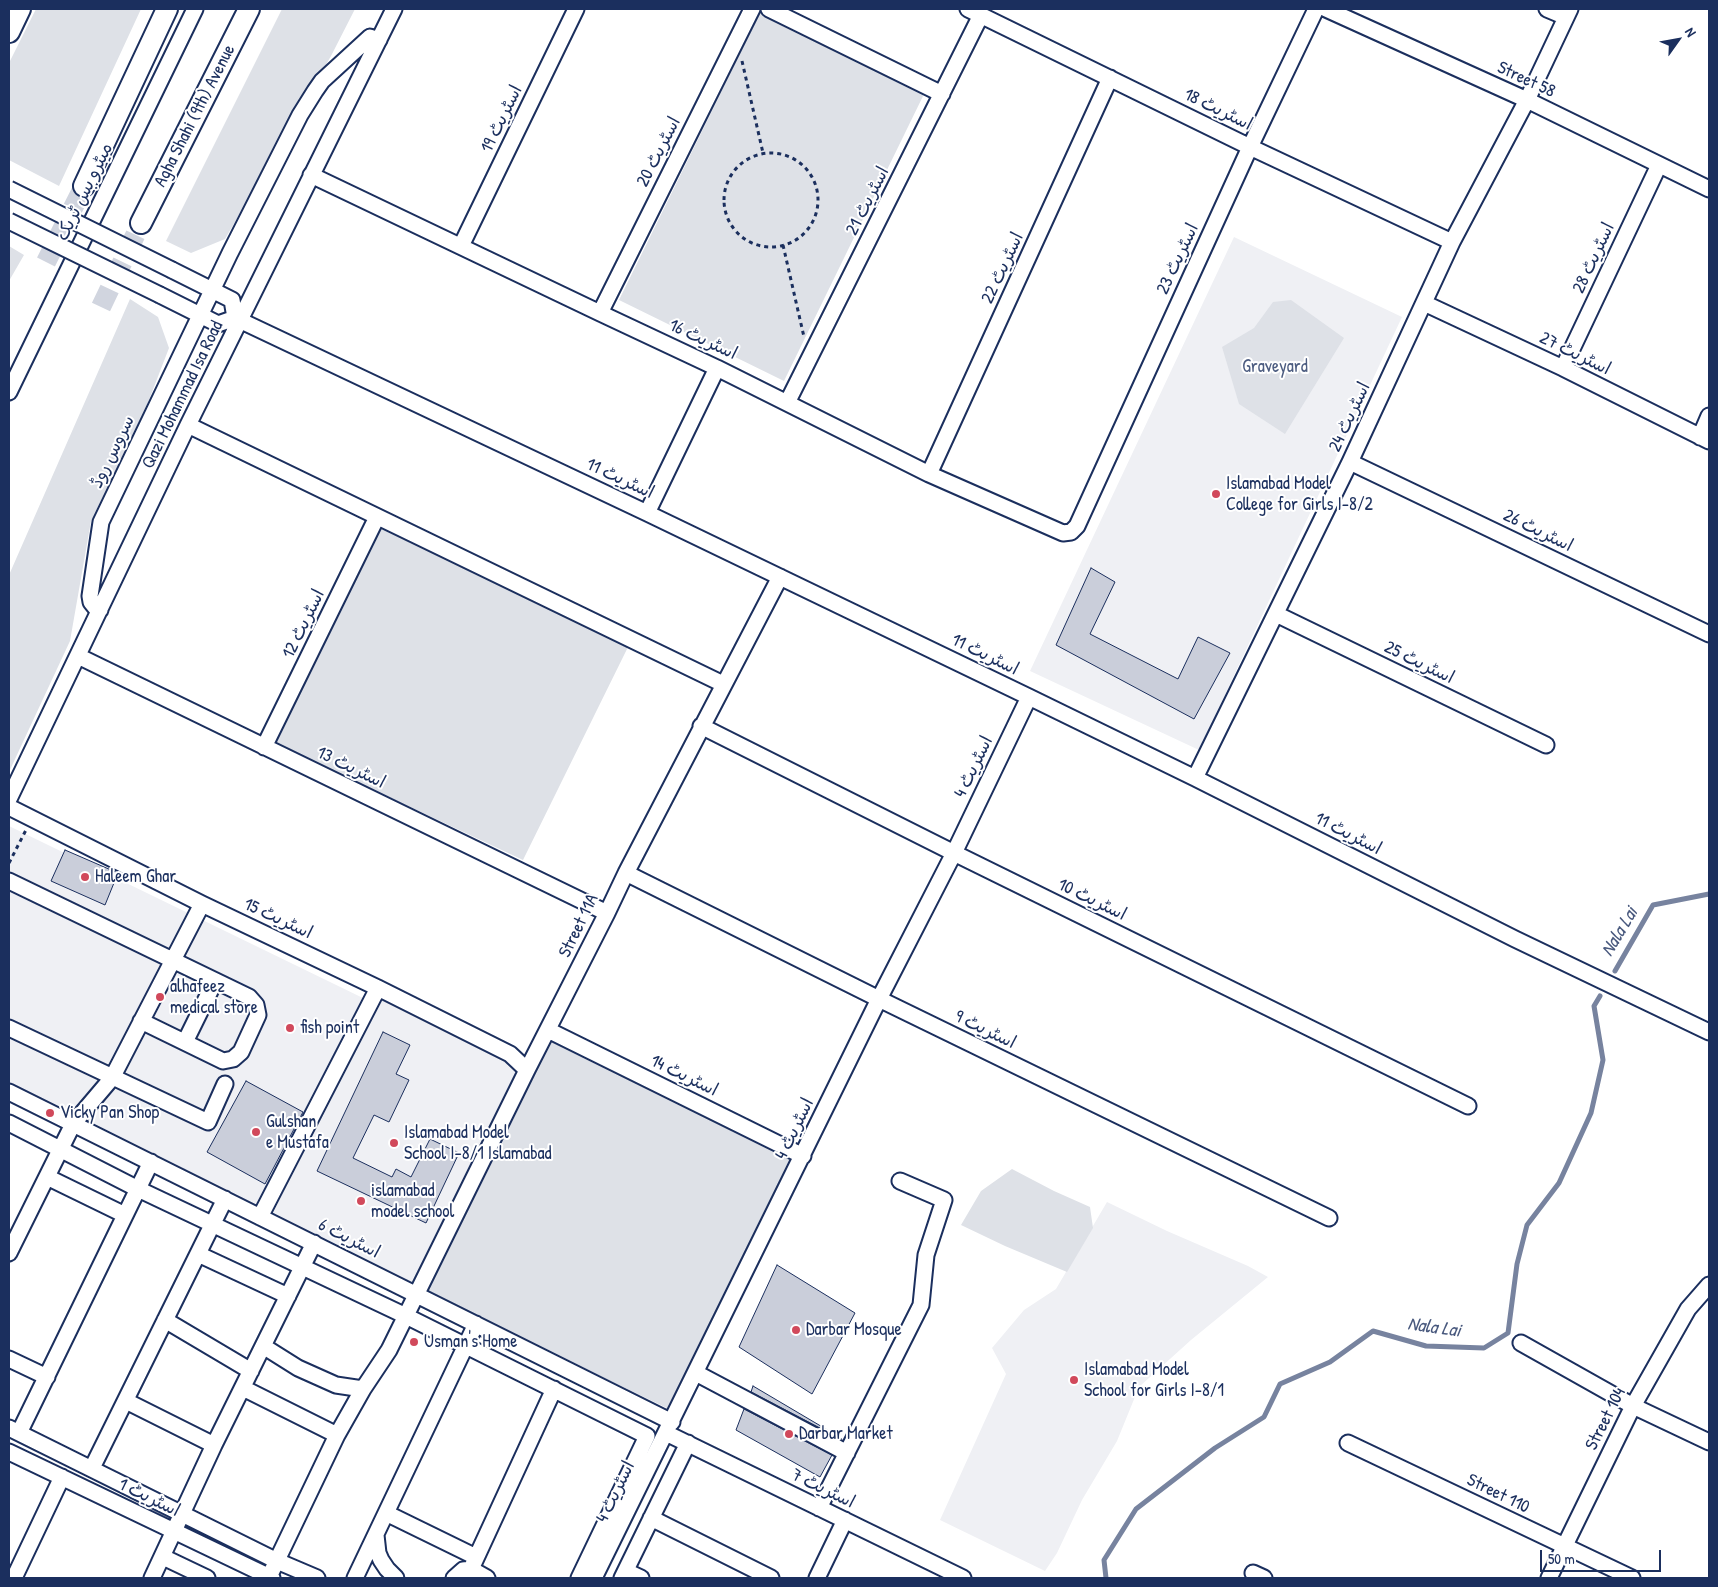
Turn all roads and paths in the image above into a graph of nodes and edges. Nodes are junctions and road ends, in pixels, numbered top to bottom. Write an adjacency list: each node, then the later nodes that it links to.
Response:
1 (20, 9): 14 (main road)
2 (167, 9): 24 (main road)
3 (195, 9): 40 (street, میٹرو بس ٹریک)
4 (249, 9): 28 (main road, Agha Shahi (9th) Avenue)
5 (394, 9): 16 (street, Qazi Mohammad Isa Road)
6 (576, 9): 31 (street, اسٹریٹ 19)
7 (752, 9): 15 (street, اسٹریٹ 20)
8 (769, 9): 18 (street)
9 (1316, 9): 20 (street, اسٹریٹ 23)
10 (1326, 9): 19 (street, Street 58)
11 (1547, 9): 13 (street)
12 (975, 12): 17 (street, اسٹریٹ 18); 18 (street, اسٹریٹ 21)
13 (1568, 13): 19 (street, اسٹریٹ 24)
14 (9, 32)
15 (738, 39): 21 (path); 34 (street, اسٹریٹ 20)
16 (379, 40): 23 (street, Qazi Mohammad Isa Road); 32 (street, سروس روڈ)
17 (1110, 78): 20 (street, اسٹریٹ 18); 46 (street, اسٹریٹ 22)
18 (942, 94): 37 (street, اسٹریٹ 21)
19 (1527, 100): 22 (street, Street 58); 29 (street, اسٹریٹ 24)
20 (1250, 147): 29 (street, اسٹریٹ 18); 49 (street, اسٹریٹ 23)
21 (763, 153): 30 (path); 30 (path)
22 (1659, 165): 26 (street, Street 58); 39 (street, اسٹریٹ 28)
23 (311, 175): 31 (street, اسٹریٹ 16); 36 (street, Qazi Mohammad Isa Road)
24 (84, 186)
25 (9, 189): 32 (street, bridge)
26 (1709, 189)
27 (9, 221): 35 (street, bridge)
28 (140, 223)
29 (1452, 242): 33 (street, اسٹریٹ 24)
30 (783, 245): 37 (path)
31 (461, 246): 34 (street, اسٹریٹ 16)
32 (212, 289): 35 (street, سروس روڈ); 36 (street)
33 (1424, 302): 39 (street, اسٹریٹ 27); 45 (street, اسٹریٹ 24)
34 (600, 313): 38 (street, اسٹریٹ 16)
35 (200, 315): 36 (street); 51 (street, سروس روڈ)
36 (237, 319): 43 (street, Qazi Mohammad Isa Road); 47 (street, اسٹریٹ 11)
37 (809, 360): 41 (street, اسٹریٹ 21)
38 (718, 368): 41 (street, اسٹریٹ 16); 47 (street)
39 (1563, 368): 44 (street, اسٹریٹ 27)
40 (9, 392)
41 (787, 403): 46 (street, اسٹریٹ 16)
42 (1709, 416): 44 (street)
43 (188, 425): 48 (street); 51 (street, Qazi Mohammad Isa Road)
44 (1704, 439)
45 (1350, 462): 52 (street, اسٹریٹ 24); 53 (street, اسٹریٹ 26)
46 (929, 474): 49 (street, اسٹریٹ 16)
47 (647, 513): 50 (street, اسٹریٹ 11)
48 (377, 517): 55 (street); 59 (street, اسٹریٹ 12)
49 (1077, 526)
50 (780, 577): 55 (street, Street 11A); 56 (street, اسٹریٹ 11)
51 (100, 610): 54 (street, Qazi Mohammad Isa Road)
52 (1276, 614): 58 (street, اسٹریٹ 25); 60 (street, اسٹریٹ 24)
53 (1709, 634)
54 (78, 656): 59 (street, اسٹریٹ 13); 61 (street, Qazi Mohammad Isa Road)
55 (722, 684): 57 (street, Street 11A)
56 (1029, 697): 60 (street, اسٹریٹ 11); 64 (street, اسٹریٹ 4)
57 (701, 726): 64 (street, اسٹریٹ 10); 66 (street, Street 11A)
58 (1546, 746)
59 (264, 747): 69 (street, اسٹریٹ 13)
60 (1195, 778): 77 (street, اسٹریٹ 11)
61 (9, 799)
62 (9, 807): 68 (street, اسٹریٹ 15)
63 (28, 827): 65 (path)
64 (954, 853): 73 (street, اسٹریٹ 4); 83 (street, اسٹریٹ 10)
65 (9, 863)
66 (626, 873): 69 (street, Street 11A); 73 (street, اسٹریٹ 9)
67 (9, 881): 70 (street)
68 (202, 904): 70 (street); 72 (street, اسٹریٹ 15)
69 (607, 913): 76 (street, Street 11A)
70 (173, 961): 71 (street); 74 (street)
71 (215, 981): 78 (street); 78 (street)
72 (378, 988): 79 (street, اسٹریٹ 15); 94 (street)
73 (879, 999): 87 (street, اسٹریٹ 4); 95 (street, اسٹریٹ 9)
74 (140, 1021): 78 (street); 80 (street)
75 (9, 1028): 80 (street)
76 (548, 1030): 79 (street, Street 11A); 87 (street, اسٹریٹ 14)
77 (1709, 1032)
78 (185, 1042)
79 (527, 1070): 103 (street, Street 11A)
80 (112, 1078): 81 (street); 85 (street)
81 (225, 1084)
82 (9, 1092): 85 (street, اسٹریٹ 6)
83 (1468, 1106)
84 (9, 1123): 86 (street)
85 (74, 1124): 86 (street); 88 (street, اسٹریٹ 6)
86 (60, 1151): 89 (street); 91 (street)
87 (803, 1156): 113 (street, اسٹریٹ 4)
88 (151, 1162): 91 (street); 92 (street, اسٹریٹ 6)
89 (47, 1177): 93 (street); 97 (street)
90 (900, 1181): 128 (street)
91 (138, 1189): 93 (street); 96 (street)
92 (225, 1199): 94 (street, اسٹریٹ 6); 96 (street)
93 (125, 1215): 114 (street)
94 (260, 1217): 98 (street, اسٹریٹ 6)
95 (1329, 1218)
96 (212, 1225): 100 (street); 101 (street)
97 (12, 1236): 99 (street)
98 (314, 1242): 101 (street); 103 (street, اسٹریٹ 6)
99 (9, 1253)
100 (198, 1254): 104 (street); 106 (street)
101 (302, 1268): 104 (street); 105 (street)
102 (1709, 1285): 119 (street, Street 104)
103 (416, 1294): 105 (street, Street 11A); 107 (street, اسٹریٹ 6)
104 (288, 1296): 109 (street)
105 (406, 1316): 110 (street); 116 (street, Street 11A)
106 (165, 1320): 112 (street); 118 (street)
107 (476, 1324): 110 (street); 120 (street, اسٹریٹ 6)
108 (1521, 1343): 119 (street)
109 (263, 1346): 112 (street); 116 (street)
110 (466, 1346): 117 (street); 132 (street)
111 (9, 1359): 114 (street)
112 (251, 1371): 115 (street)
113 (696, 1373): 120 (street, اسٹریٹ 4); 128 (street)
114 (47, 1377): 121 (street)
115 (243, 1388): 122 (street); 126 (street)
116 (363, 1388): 122 (street, Street 11A)
117 (554, 1390): 141 (street); 154 (street)
118 (126, 1401): 126 (street); 129 (street)
119 (1633, 1406): 124 (street); 138 (street, Street 104)
120 (669, 1428): 125 (street, اسٹریٹ 7); 155 (street, اسٹریٹ 4)
121 (14, 1431): 129 (street)
122 (337, 1435): 140 (street, Street 11A)
123 (1348, 1442): 138 (street, Street 110)
124 (1709, 1442)
125 (688, 1444): 131 (street, اسٹریٹ 7); 134 (street)
126 (214, 1445): 133 (street)
127 (9, 1452): 130 (street, اسٹریٹ 1)
128 (847, 1453): 131 (street)
129 (92, 1468): 133 (street)
130 (62, 1476): 136 (street, اسٹریٹ 1); 145 (street)
131 (820, 1508): 135 (street, اسٹریٹ 7)
132 (386, 1513): 137 (street); 141 (street)
133 (182, 1514): 136 (street); 140 (street)
134 (651, 1518): 143 (street); 144 (street)
135 (845, 1520): 158 (street); 159 (street, اسٹریٹ 7)
136 (175, 1532): 139 (street); 148 (street, اسٹریٹ 1)
137 (376, 1535): 150 (street); 151 (street)
138 (1565, 1546): 160 (street, Street 104); 161 (street, Street 110)
139 (162, 1557): 142 (street); 146 (street)
140 (277, 1561): 148 (street, Street 11A); 149 (street)
141 (473, 1563): 152 (street); 153 (street)
142 (179, 1572): 147 (street)
143 (748, 1573): 157 (street)
144 (624, 1574): 156 (street)
145 (14, 1578)
146 (152, 1578)
147 (207, 1578)
148 (271, 1578)
149 (317, 1578)
150 (355, 1578)
151 (396, 1578)
152 (454, 1578)
153 (487, 1578)
154 (579, 1578)
155 (594, 1578)
156 (641, 1578)
157 (772, 1578)
158 (817, 1578)
159 (963, 1578)
160 (1549, 1578)
161 (1632, 1578)

